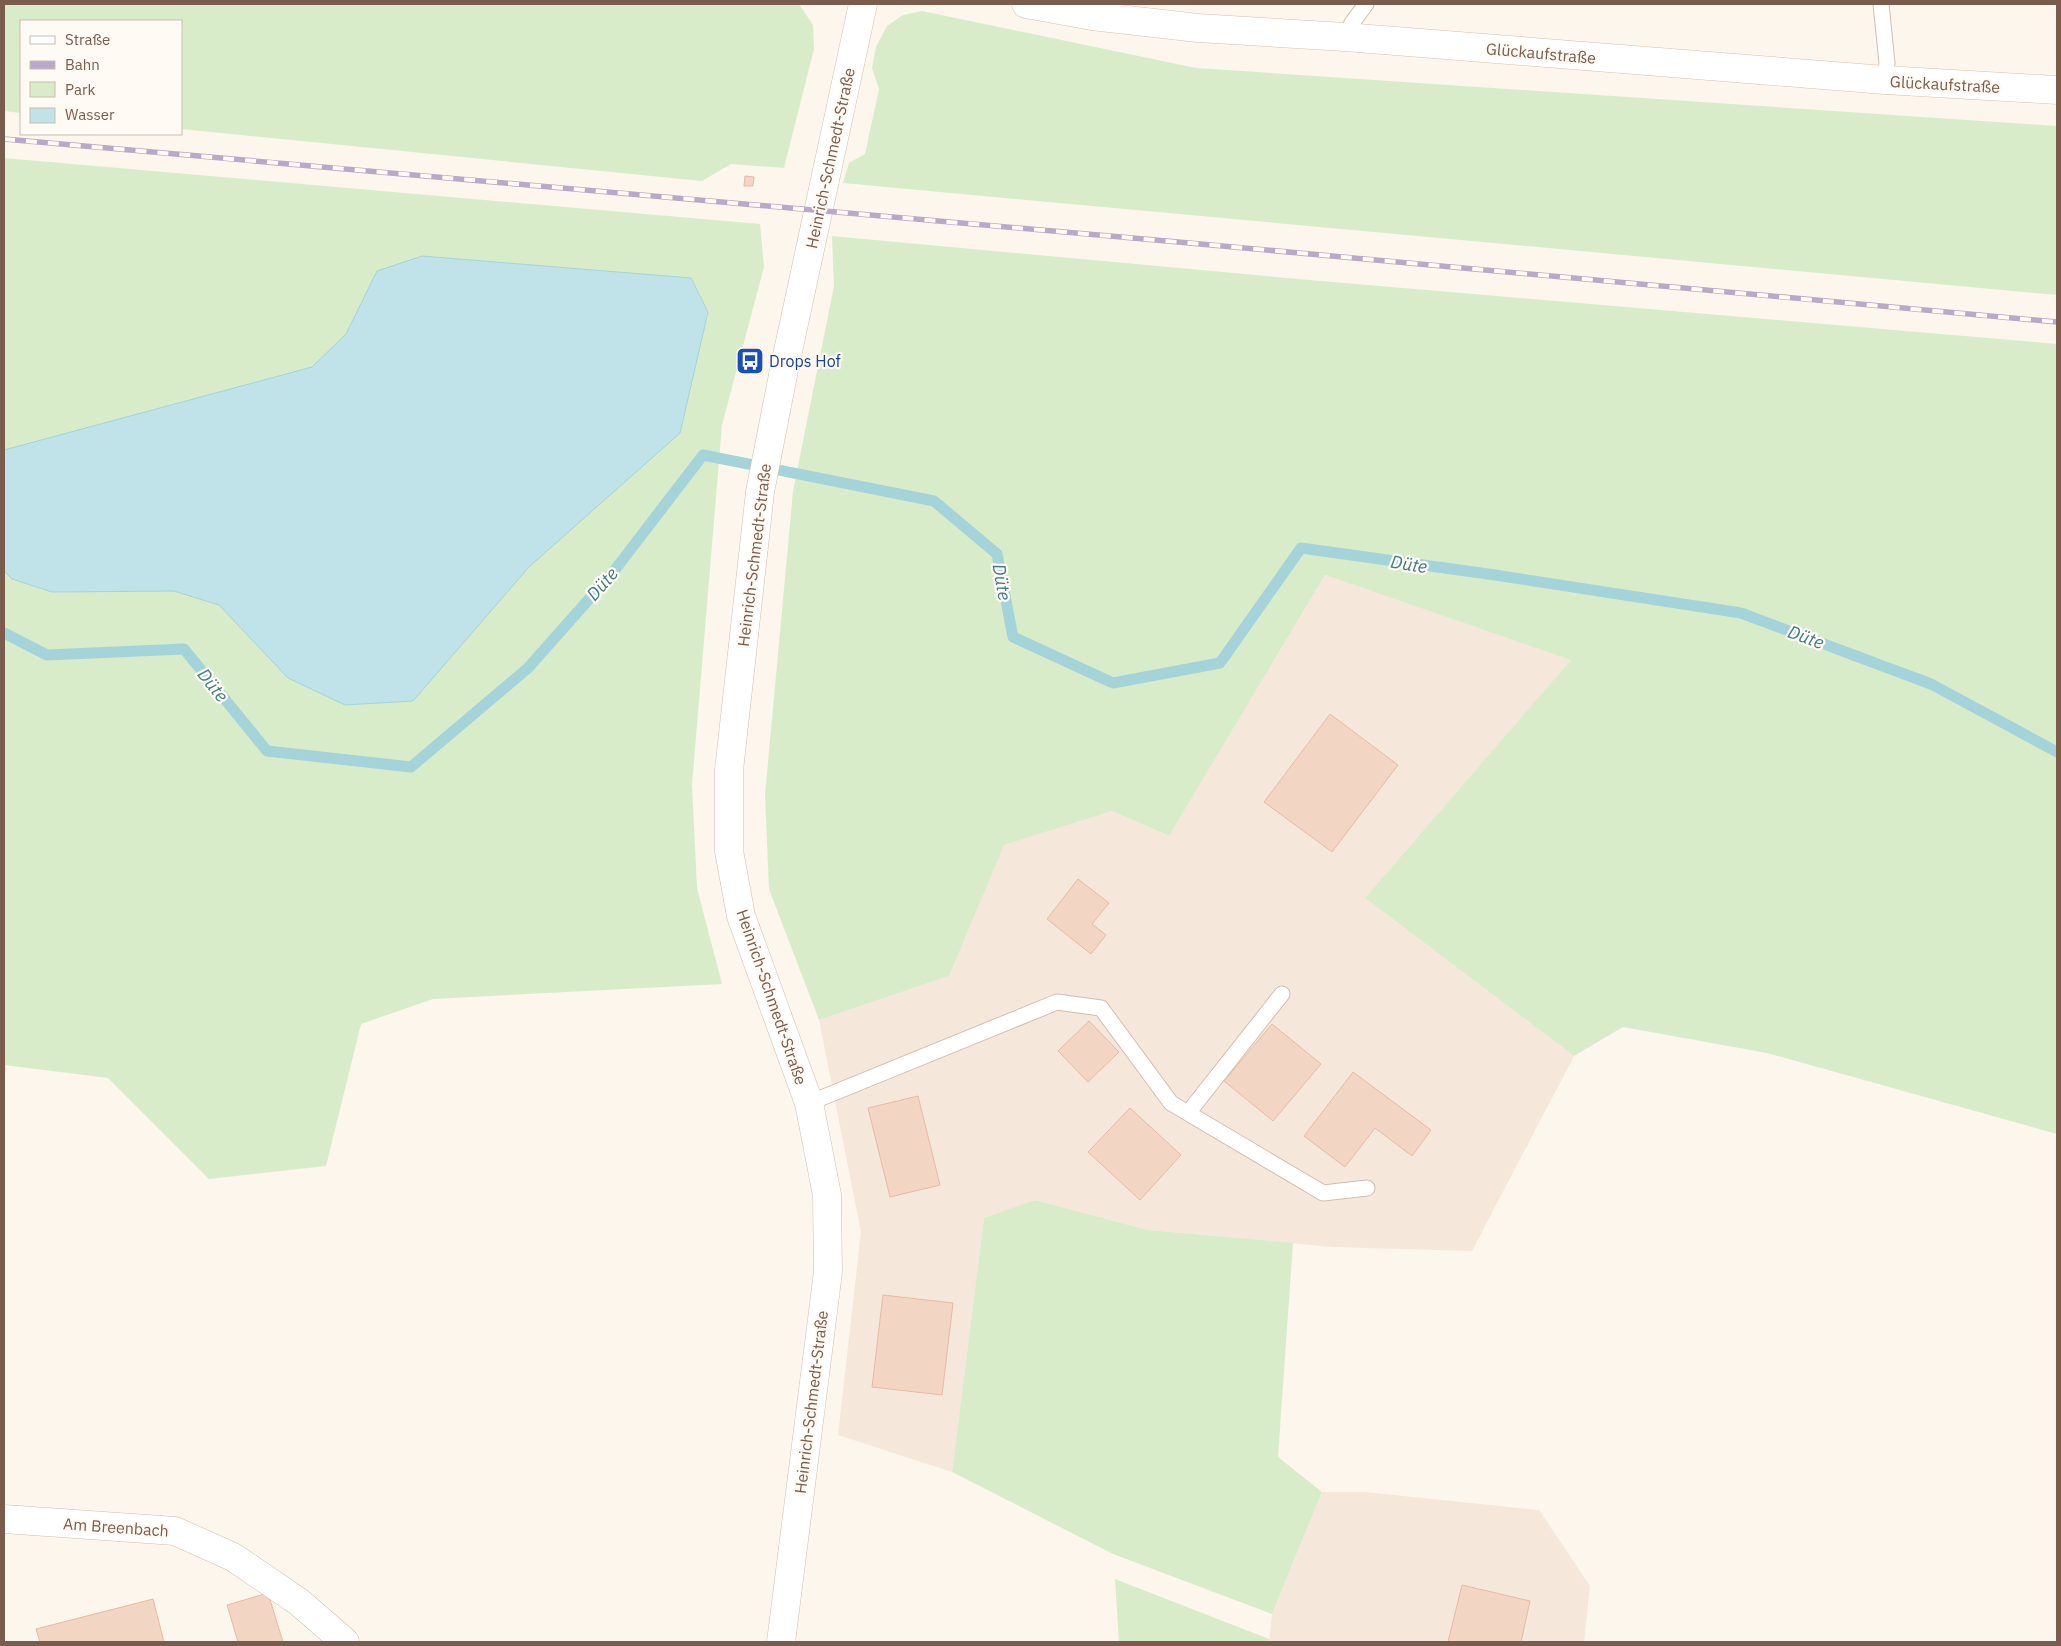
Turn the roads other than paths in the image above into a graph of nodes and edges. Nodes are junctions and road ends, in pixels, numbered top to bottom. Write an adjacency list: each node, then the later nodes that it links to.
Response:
1 (863, 4): 9 (street, Heinrich-Schmedt-Straße)
2 (1026, 4): 5 (street, Glückaufstraße)
3 (1366, 4): 5 (lane)
4 (1881, 4): 6 (lane)
5 (1345, 37): 6 (street, Glückaufstraße)
6 (1885, 80): 7 (street, Glückaufstraße)
7 (2057, 90)
8 (1282, 994): 10 (lane)
9 (809, 1103): 10 (lane, Heinrich-Schmedt-Straße); 14 (street, Heinrich-Schmedt-Straße)
10 (1188, 1113): 11 (lane, Heinrich-Schmedt-Straße)
11 (1367, 1188)
12 (4, 1519): 13 (street, Am Breenbach)
13 (345, 1642)
14 (781, 1642)

